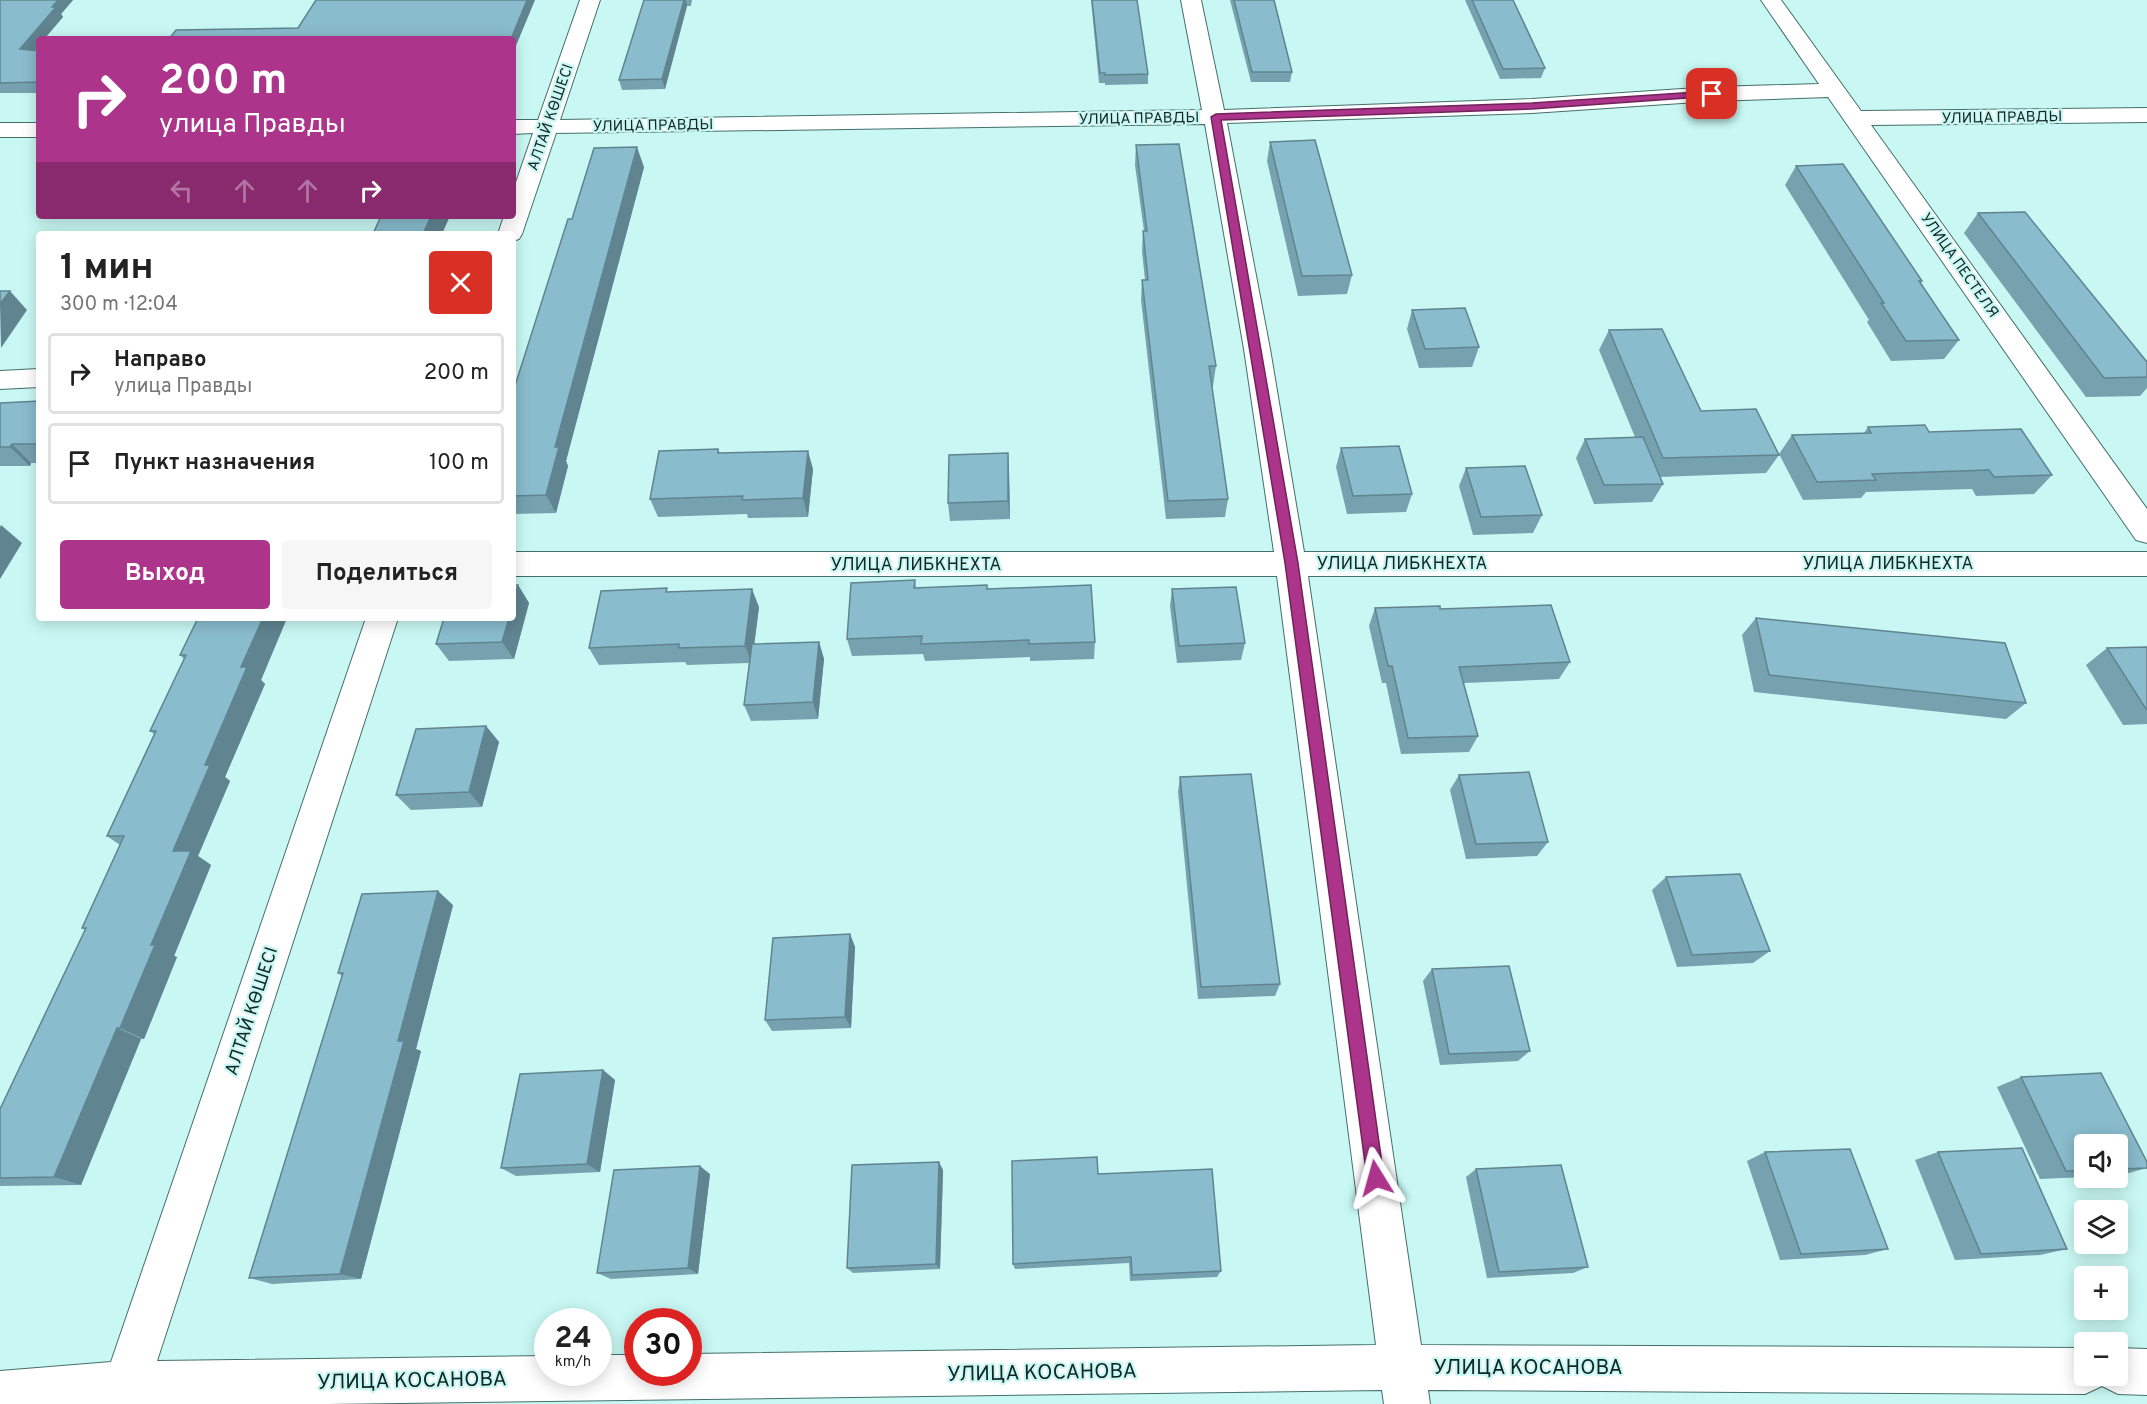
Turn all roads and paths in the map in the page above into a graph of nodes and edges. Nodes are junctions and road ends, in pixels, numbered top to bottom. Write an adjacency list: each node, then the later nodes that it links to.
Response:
1 (590, 0): 9 (street, АЛТАЙ КӨШЕСІ)
2 (1191, 0): 6 (street)
3 (1771, 0): 4 (street, УЛИЦА ПЕСТЕЛЯ)
4 (1836, 90): 6 (street, УЛИЦА ПРАВДЫ); 7 (street, УЛИЦА ПЕСТЕЛЯ)
5 (2147, 115): 7 (street, УЛИЦА ПРАВДЫ)
6 (1216, 117): 9 (street, УЛИЦА ПРАВДЫ); 16 (street)
7 (1857, 118): 15 (street, УЛИЦА ПЕСТЕЛЯ)
8 (516, 127): 9 (street, УЛИЦА ПРАВДЫ)
9 (547, 127): 12 (street, АЛТАЙ КӨШЕСІ)
10 (0, 130): 11 (street)
11 (36, 130)
12 (516, 217)
13 (36, 378): 14 (street)
14 (0, 380)
15 (2147, 532)
16 (1291, 563): 17 (street, УЛИЦА ЛИБКНЕХТА); 18 (street, УЛИЦА ЛИБКНЕХТА); 23 (street)
17 (516, 564)
18 (2147, 564)
19 (381, 621): 25 (street, АЛТАЙ КӨШЕСІ)
20 (2074, 1371): 23 (street, УЛИЦА КОСАНОВА)
21 (2128, 1371): 22 (street)
22 (2147, 1372)
23 (1405, 1385): 25 (street, УЛИЦА КОСАНОВА)
24 (0, 1394): 25 (street, УЛИЦА КОСАНОВА)
25 (123, 1394)

